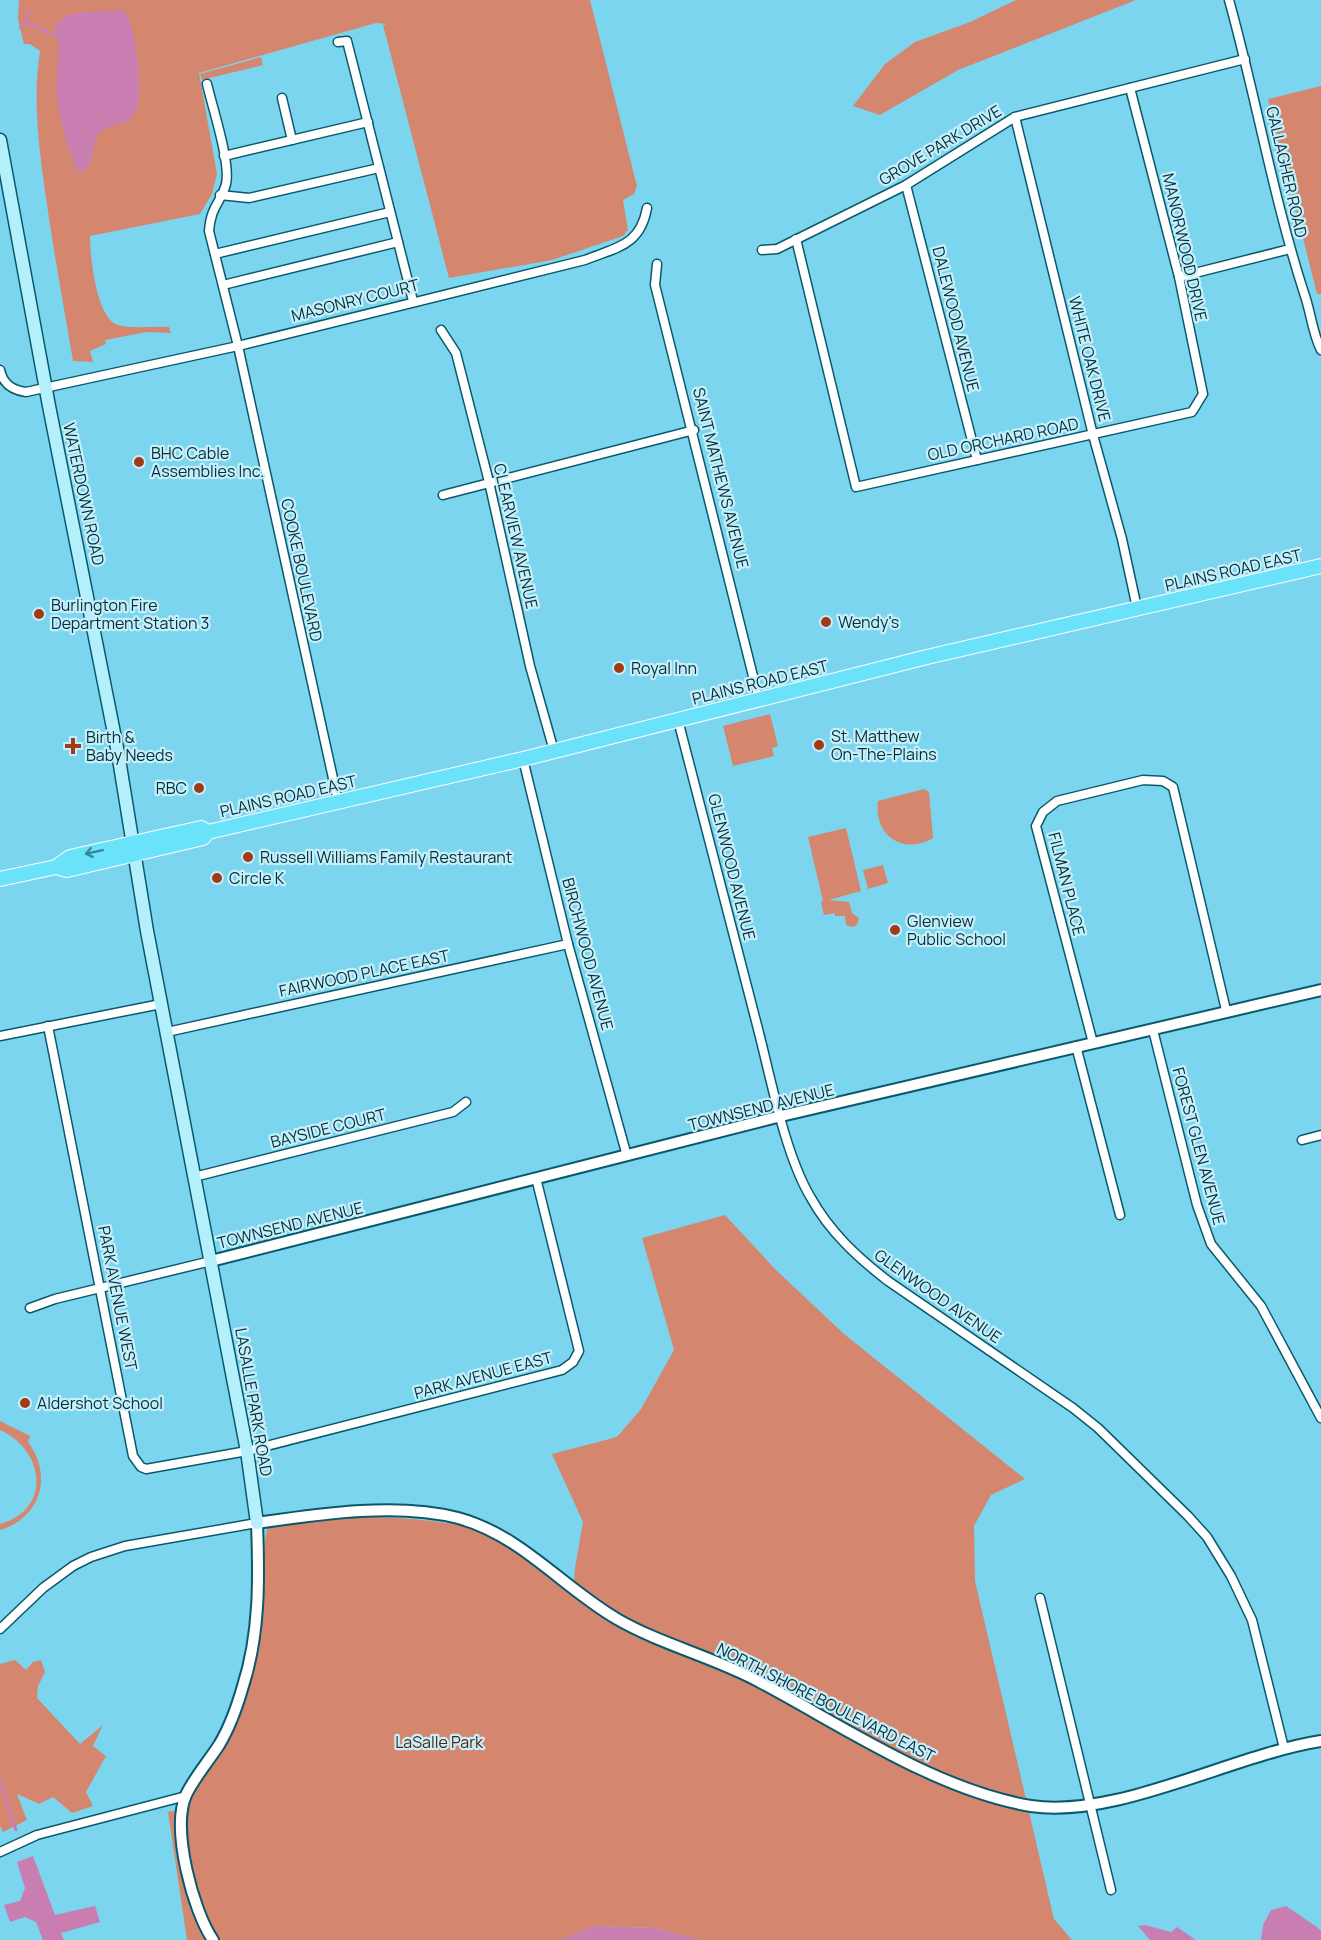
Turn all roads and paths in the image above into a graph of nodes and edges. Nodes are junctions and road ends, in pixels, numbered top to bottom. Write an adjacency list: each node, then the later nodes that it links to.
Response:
1 (1229, 0): 3 (street, GALLAGHER ROAD)
2 (338, 42): 8 (street)
3 (1245, 59): 5 (street, GROVE PARK DRIVE); 19 (street, GALLAGHER ROAD)
4 (207, 84): 11 (street, COOKE BOULEVARD)
5 (1130, 88): 7 (street, GROVE PARK DRIVE); 23 (street, MANORWOOD DRIVE)
6 (282, 98): 10 (street)
7 (1015, 117): 13 (street, GROVE PARK DRIVE); 33 (street, WHITE OAK DRIVE)
8 (368, 122): 10 (street); 12 (street)
9 (0, 140): 30 (main road, WATERDOWN ROAD)
10 (291, 140): 11 (street)
11 (224, 156): 14 (street, COOKE BOULEVARD)
12 (379, 168): 14 (street); 16 (street)
13 (906, 186): 17 (street, GROVE PARK DRIVE); 34 (street, DALEWOOD AVENUE)
14 (220, 195): 21 (street, COOKE BOULEVARD)
15 (647, 208): 25 (street, MASONRY COURT)
16 (390, 212): 18 (street); 21 (street)
17 (796, 239): 20 (street, GROVE PARK DRIVE); 34 (street, OLD ORCHARD ROAD)
18 (398, 242): 24 (street); 25 (street)
19 (1290, 249): 23 (street); 28 (street, GALLAGHER ROAD)
20 (762, 250)
21 (215, 254): 24 (street, COOKE BOULEVARD)
22 (657, 264): 32 (street, SAINT MATHEWS AVENUE)
23 (1179, 277): 31 (street, MANORWOOD DRIVE)
24 (223, 285): 27 (street, COOKE BOULEVARD)
25 (413, 301): 27 (street, MASONRY COURT)
26 (441, 330): 35 (street, CLEARVIEW AVENUE)
27 (238, 345): 30 (street, MASONRY COURT); 43 (street, COOKE BOULEVARD)
28 (1321, 350)
29 (0, 370): 30 (street, MASONRY COURT)
30 (46, 388): 44 (main road, WATERDOWN ROAD)
31 (1192, 412): 33 (street, OLD ORCHARD ROAD)
32 (693, 430): 35 (street); 39 (street, SAINT MATHEWS AVENUE)
33 (1093, 435): 34 (street, OLD ORCHARD ROAD); 38 (street, WHITE OAK DRIVE)
34 (977, 460)
35 (489, 482): 36 (street); 41 (street, CLEARVIEW AVENUE)
36 (443, 495)
37 (1321, 566): 38 (main road, PLAINS ROAD EAST)
38 (1137, 608): 39 (main road, PLAINS ROAD EAST)
39 (759, 700): 40 (main road, PLAINS ROAD EAST)
40 (678, 720): 41 (main road, PLAINS ROAD EAST); 57 (street, GLENWOOD AVENUE)
41 (554, 751): 42 (main road, PLAINS ROAD EAST)
42 (523, 759): 43 (main road, PLAINS ROAD EAST); 46 (street, BIRCHWOOD AVENUE)
43 (338, 801): 44 (main road, PLAINS ROAD EAST)
44 (135, 849): 45 (main road, PLAINS ROAD EAST); 48 (main road, LASALLE PARK ROAD)
45 (0, 879)
46 (568, 944): 52 (street, FAIRWOOD PLACE EAST); 60 (street, BIRCHWOOD AVENUE)
47 (1321, 990): 49 (street, TOWNSEND AVENUE)
48 (161, 1004): 50 (street); 52 (main road, LASALLE PARK ROAD)
49 (1226, 1010): 51 (street, TOWNSEND AVENUE); 54 (street, FILMAN PLACE)
50 (48, 1026): 53 (street); 65 (street, PARK AVENUE WEST)
51 (1153, 1029): 54 (street, TOWNSEND AVENUE); 67 (street, FOREST GLEN AVENUE)
52 (167, 1032): 61 (main road, LASALLE PARK ROAD)
53 (0, 1036)
54 (1093, 1043): 55 (street, TOWNSEND AVENUE)
55 (1076, 1046): 57 (street, TOWNSEND AVENUE); 63 (street)
56 (466, 1102): 61 (street, BAYSIDE COURT)
57 (781, 1116): 60 (street, TOWNSEND AVENUE); 73 (street, GLENWOOD AVENUE)
58 (1321, 1135): 59 (street)
59 (1302, 1140)
60 (627, 1156): 62 (street, TOWNSEND AVENUE)
61 (194, 1177): 64 (main road, LASALLE PARK ROAD)
62 (536, 1178): 64 (street, TOWNSEND AVENUE); 68 (street, PARK AVENUE EAST)
63 (1120, 1215)
64 (211, 1261): 65 (street); 68 (main road, LASALLE PARK ROAD)
65 (101, 1289): 66 (street); 68 (street, PARK AVENUE WEST)
66 (30, 1308)
67 (1321, 1418)
68 (248, 1451): 69 (main road, LASALLE PARK ROAD)
69 (257, 1523): 71 (street); 74 (street, LASALLE PARK ROAD); 75 (street, NORTH SHORE BOULEVARD EAST)
70 (1040, 1598): 75 (street)
71 (0, 1629)
72 (1321, 1741): 73 (street, NORTH SHORE BOULEVARD EAST)
73 (1284, 1748): 75 (street, NORTH SHORE BOULEVARD EAST)
74 (186, 1796): 76 (street); 78 (street, LASALLE PARK ROAD)
75 (1091, 1803): 77 (street)
76 (0, 1852)
77 (1111, 1890)
78 (213, 1940)

